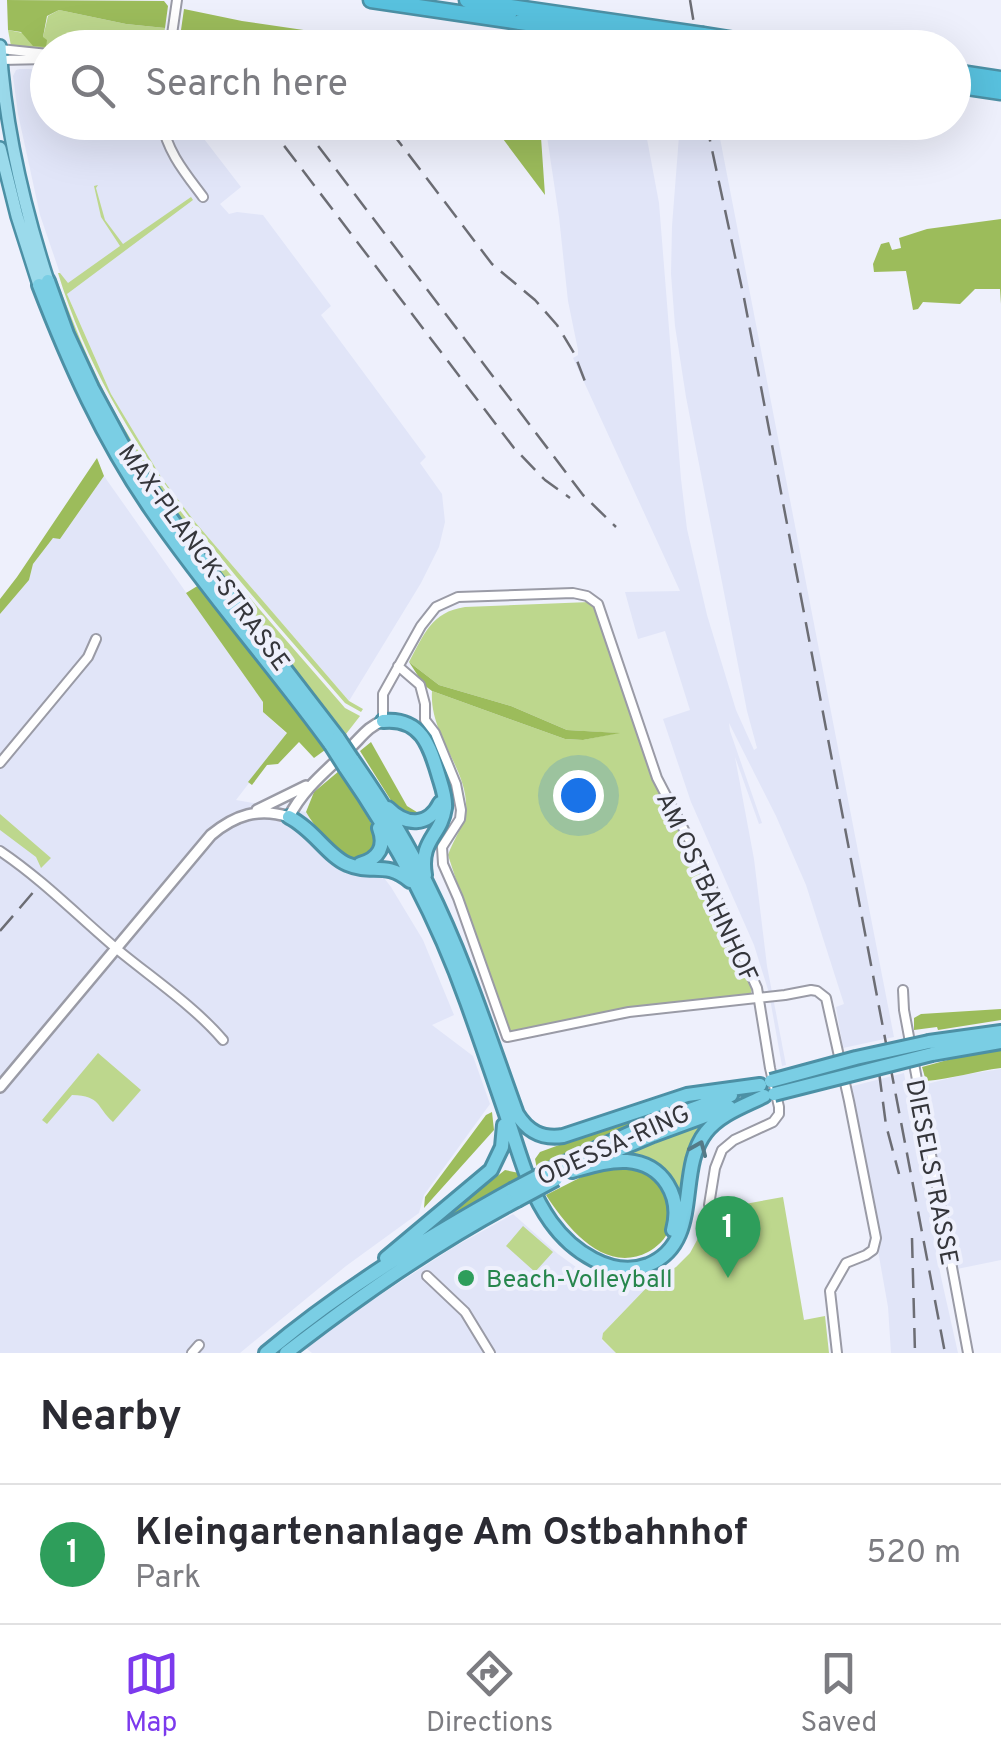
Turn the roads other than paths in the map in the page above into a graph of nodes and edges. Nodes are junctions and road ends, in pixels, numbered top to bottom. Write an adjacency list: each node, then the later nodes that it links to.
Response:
1 (177, 0): 5 (street)
2 (371, 0): 4 (highway)
3 (467, 0): 4 (highway)
4 (518, 15): 6 (highway, bridge)
5 (173, 30)
6 (623, 30)
7 (0, 48): 8 (street); 10 (main road, MAX-PLANCK-STRASSE)
8 (30, 53)
9 (30, 58): 10 (street)
10 (0, 60): 18 (main road, MAX-PLANCK-STRASSE)
11 (971, 75): 12 (highway)
12 (1001, 79)
13 (971, 88): 14 (highway)
14 (1001, 92)
15 (166, 140): 17 (street)
16 (0, 148): 18 (main road, MAX-PLANCK-STRASSE)
17 (203, 197)
18 (44, 283): 25 (highway, MAX-PLANCK-STRASSE, bridge)
19 (96, 640): 22 (street)
20 (398, 666): 21 (street, AM OSTBAHNHOF); 33 (street, AM OSTBAHNHOF); 33 (street, AM OSTBAHNHOF)
21 (383, 721): 23 (street); 24 (highway)
22 (0, 762)
23 (312, 783): 26 (street); 27 (street)
24 (443, 791): 25 (highway); 30 (highway)
25 (376, 804): 29 (highway); 30 (highway, MAX-PLANCK-STRASSE)
26 (250, 813): 27 (street); 31 (street)
27 (290, 817): 29 (highway)
28 (0, 851): 31 (street)
29 (352, 866): 30 (highway)
30 (421, 884): 35 (highway, MAX-PLANCK-STRASSE); 40 (highway, MAX-PLANCK-STRASSE)
31 (116, 948): 36 (street); 39 (street)
32 (903, 990): 52 (street, DIESELSTRASSE)
33 (759, 998): 45 (street, AM OSTBAHNHOF); 51 (street, AM OSTBAHNHOF)
34 (1001, 1032): 38 (highway, ODESSA-RING)
35 (489, 1037): 41 (highway); 42 (highway)
36 (223, 1040)
37 (1001, 1042): 38 (highway, ODESSA-RING)
38 (931, 1048): 41 (highway, ODESSA-RING, bridge)
39 (0, 1087)
40 (496, 1088): 41 (highway, one-way to 41); 47 (highway)
41 (767, 1089): 42 (highway, ODESSA-RING); 43 (highway, ODESSA-RING)
42 (572, 1171): 43 (highway, ODESSA-RING)
43 (554, 1174): 44 (highway, ODESSA-RING, bridge)
44 (514, 1195): 47 (highway, ODESSA-RING); 49 (highway, ODESSA-RING)
45 (709, 1205)
46 (427, 1276): 50 (street)
47 (346, 1293): 48 (highway, ODESSA-RING)
48 (266, 1353)
49 (286, 1353)
50 (490, 1353)
51 (837, 1353)
52 (968, 1353)

